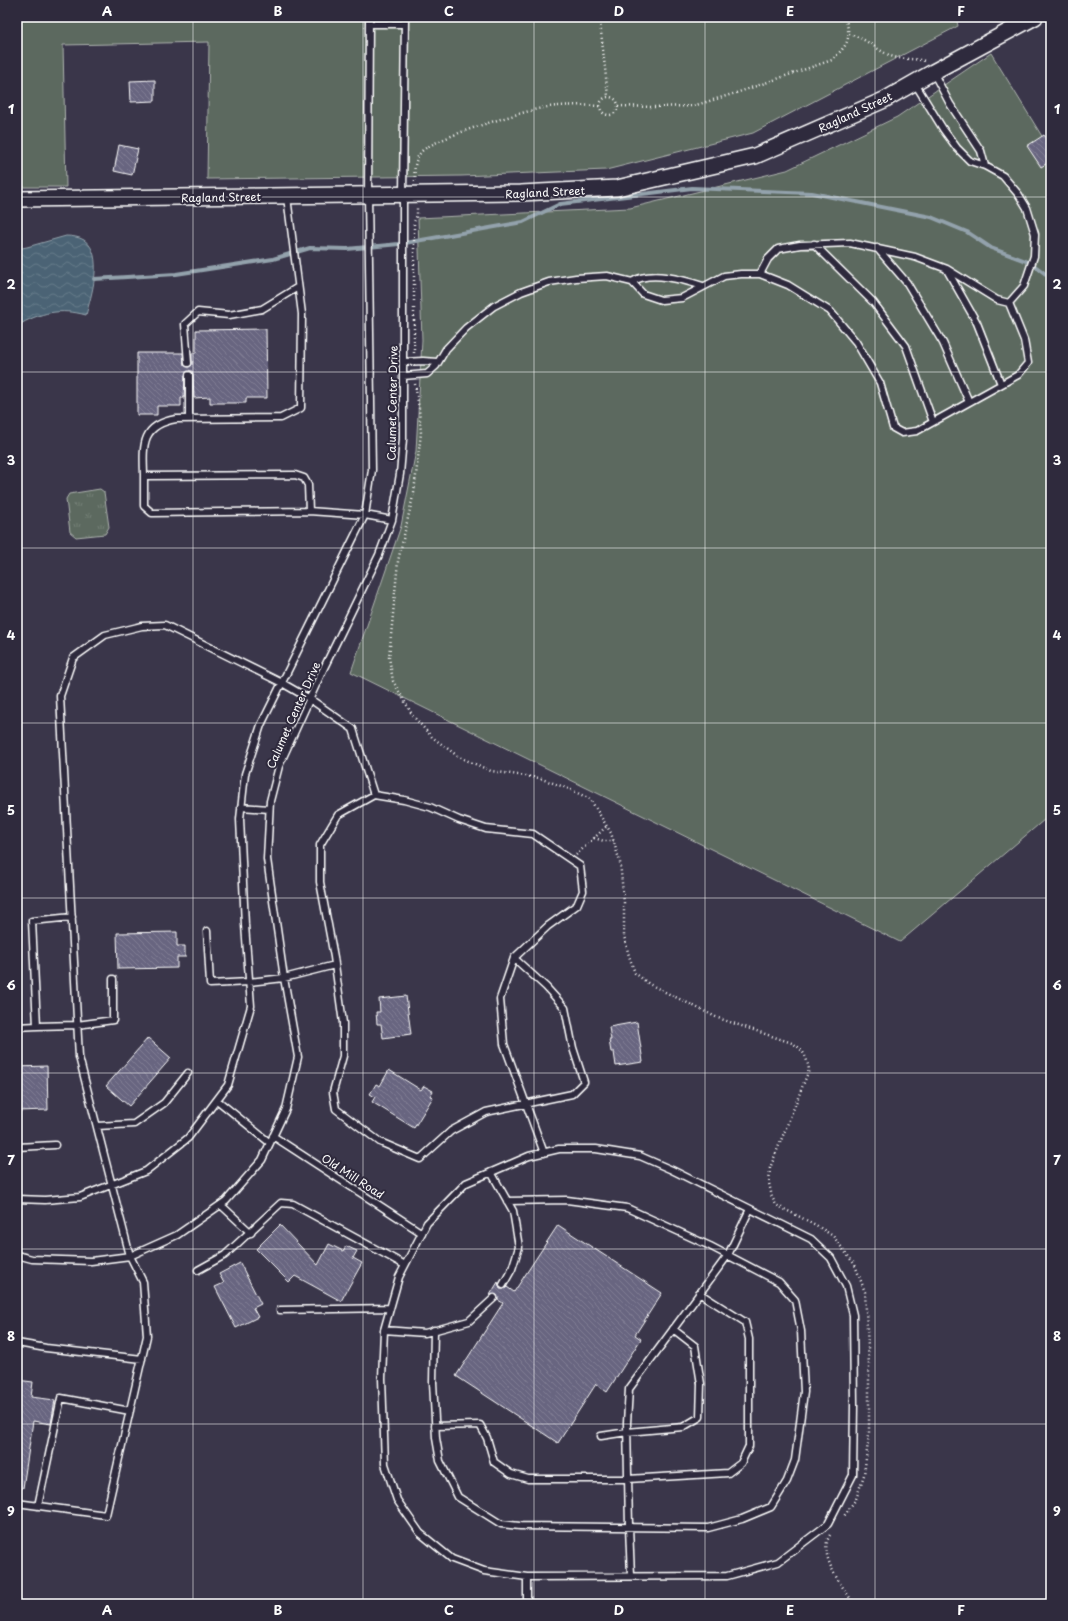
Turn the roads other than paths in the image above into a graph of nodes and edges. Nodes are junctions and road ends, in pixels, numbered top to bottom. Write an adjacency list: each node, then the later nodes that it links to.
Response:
1 (405, 17): 4 (lane, Calumet Center Drive)
2 (1035, 17): 5 (street, Ragland Street)
3 (369, 20): 4 (lane); 8 (lane, Calumet Center Drive)
4 (405, 24): 9 (lane, Calumet Center Drive)
5 (932, 72): 6 (street, Ragland Street); 7 (lane)
6 (914, 82): 7 (lane); 9 (street, Ragland Street)
7 (985, 166): 19 (lane)
8 (368, 195): 9 (street, Ragland Street); 10 (street, Ragland Street); 31 (lane, Calumet Center Drive)
9 (403, 195): 20 (lane, Calumet Center Drive)
10 (287, 197): 11 (street, Ragland Street); 18 (lane)
11 (17, 199)
12 (814, 244): 13 (lane); 15 (lane); 28 (lane)
13 (877, 248): 14 (lane); 26 (lane)
14 (947, 269): 19 (lane); 25 (lane)
15 (760, 274): 17 (lane); 28 (lane)
16 (632, 282): 17 (lane); 17 (lane); 21 (lane)
17 (703, 286)
18 (298, 287): 22 (lane); 27 (lane)
19 (1009, 303): 25 (lane)
20 (403, 362): 21 (lane); 24 (lane, Calumet Center Drive)
21 (437, 362): 24 (lane)
22 (188, 363)
23 (189, 375): 27 (lane)
24 (403, 376): 32 (lane, Calumet Center Drive)
25 (1002, 384): 26 (lane)
26 (970, 402): 28 (lane)
27 (189, 419): 29 (lane)
28 (933, 422)
29 (144, 476): 30 (lane); 30 (lane)
30 (309, 511): 31 (lane)
31 (365, 515): 32 (lane); 33 (lane, Calumet Center Drive)
32 (392, 520): 34 (lane, Calumet Center Drive)
33 (282, 683): 34 (lane); 36 (lane, Calumet Center Drive); 38 (lane)
34 (310, 699): 35 (lane); 37 (lane, Calumet Center Drive)
35 (374, 795): 40 (lane); 41 (lane)
36 (241, 807): 37 (lane); 44 (lane, Calumet Center Drive)
37 (269, 809): 42 (lane, Calumet Center Drive)
38 (72, 917): 45 (lane); 46 (lane)
39 (207, 931): 44 (lane)
40 (514, 958): 50 (lane); 50 (lane)
41 (335, 965): 42 (lane); 50 (lane)
42 (284, 978): 44 (lane); 52 (lane, Calumet Center Drive)
43 (113, 979): 45 (lane)
44 (249, 982): 49 (lane, Calumet Center Drive)
45 (77, 1025): 46 (lane); 51 (lane)
46 (37, 1026): 47 (lane)
47 (17, 1027)
48 (188, 1073): 51 (lane)
49 (217, 1100): 53 (lane); 58 (lane, Calumet Center Drive)
50 (526, 1105): 56 (lane)
51 (97, 1126): 58 (lane)
52 (274, 1136): 53 (lane, Calumet Center Drive); 64 (lane, Old Mill Road)
53 (270, 1143): 61 (lane, Calumet Center Drive)
54 (55, 1145): 55 (lane)
55 (17, 1147)
56 (544, 1153): 57 (lane); 62 (lane)
57 (491, 1172): 60 (lane); 64 (lane)
58 (112, 1184): 59 (lane, Calumet Center Drive); 67 (lane)
59 (17, 1199)
60 (507, 1201): 66 (lane); 70 (lane)
61 (221, 1205): 63 (lane); 67 (lane, Calumet Center Drive)
62 (750, 1209): 66 (lane); 88 (lane)
63 (251, 1233): 68 (lane); 69 (lane)
64 (422, 1233): 68 (lane)
65 (17, 1255): 67 (lane, Calumet Center Drive)
66 (728, 1255): 71 (lane); 87 (lane)
67 (130, 1256): 79 (lane)
68 (405, 1265): 73 (lane)
69 (198, 1270)
70 (503, 1285)
71 (699, 1293): 75 (lane); 84 (lane)
72 (494, 1298): 77 (lane)
73 (390, 1308): 74 (lane); 76 (lane)
74 (280, 1310)
75 (673, 1329): 82 (lane); 82 (lane)
76 (384, 1330): 77 (lane); 89 (lane)
77 (434, 1330): 81 (lane)
78 (17, 1343): 79 (lane)
79 (142, 1359): 80 (lane)
80 (130, 1411): 86 (lane); 86 (lane)
81 (435, 1426): 84 (lane); 87 (lane)
82 (627, 1432): 83 (lane); 84 (lane)
83 (601, 1436)
84 (628, 1479): 87 (lane)
85 (17, 1503): 86 (lane)
86 (38, 1506)
87 (629, 1527): 88 (lane)
88 (631, 1576): 89 (lane)
89 (527, 1577): 90 (lane)
90 (527, 1604)

